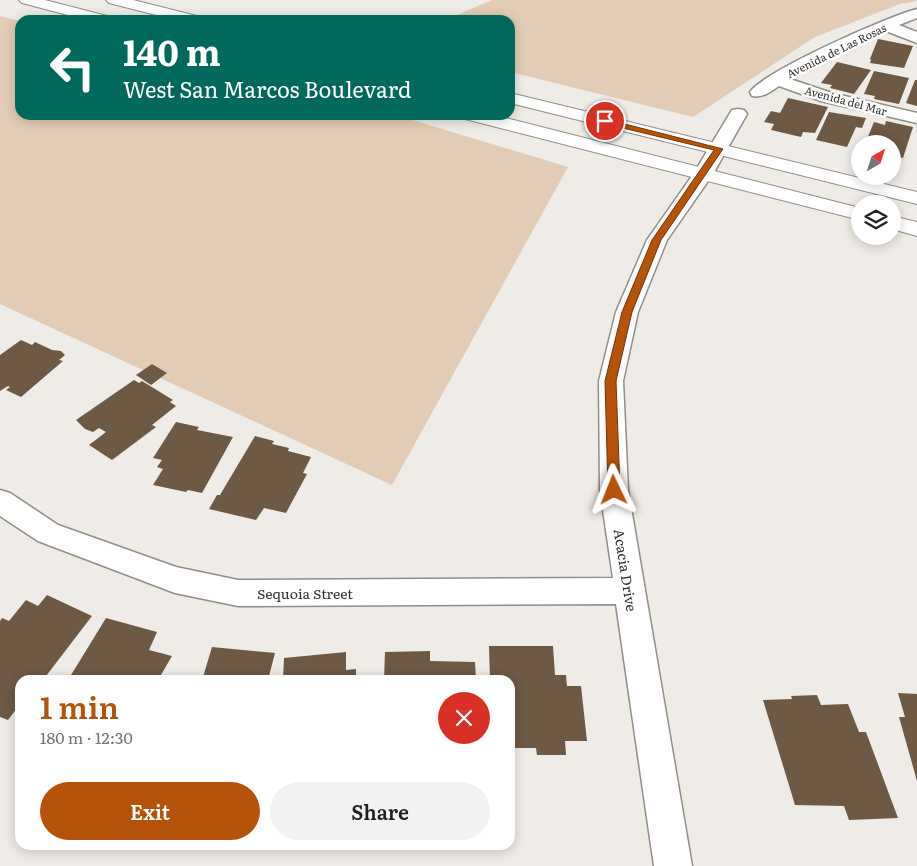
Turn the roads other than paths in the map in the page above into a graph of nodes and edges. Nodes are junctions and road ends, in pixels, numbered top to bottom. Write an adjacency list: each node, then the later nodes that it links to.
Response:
1 (27, 0): 4 (main road)
2 (114, 0): 5 (main road)
3 (917, 13): 6 (street, Avenida de Las Rosas)
4 (85, 15)
5 (175, 15)
6 (886, 25): 7 (street); 8 (street, Avenida de Las Rosas)
7 (917, 38)
8 (777, 80): 10 (street, Avenida del Mar); 12 (street, Avenida de Las Rosas)
9 (515, 99): 12 (main road)
10 (917, 118)
11 (492, 120): 13 (main road)
12 (719, 149): 13 (street, Acacia Drive); 14 (main road)
13 (703, 174): 15 (main road); 19 (street, Acacia Drive)
14 (917, 198)
15 (851, 212)
16 (901, 225): 17 (main road)
17 (917, 229)
18 (0, 501): 19 (street, Sequoia Street)
19 (629, 590): 20 (street, Acacia Drive)
20 (673, 866)

